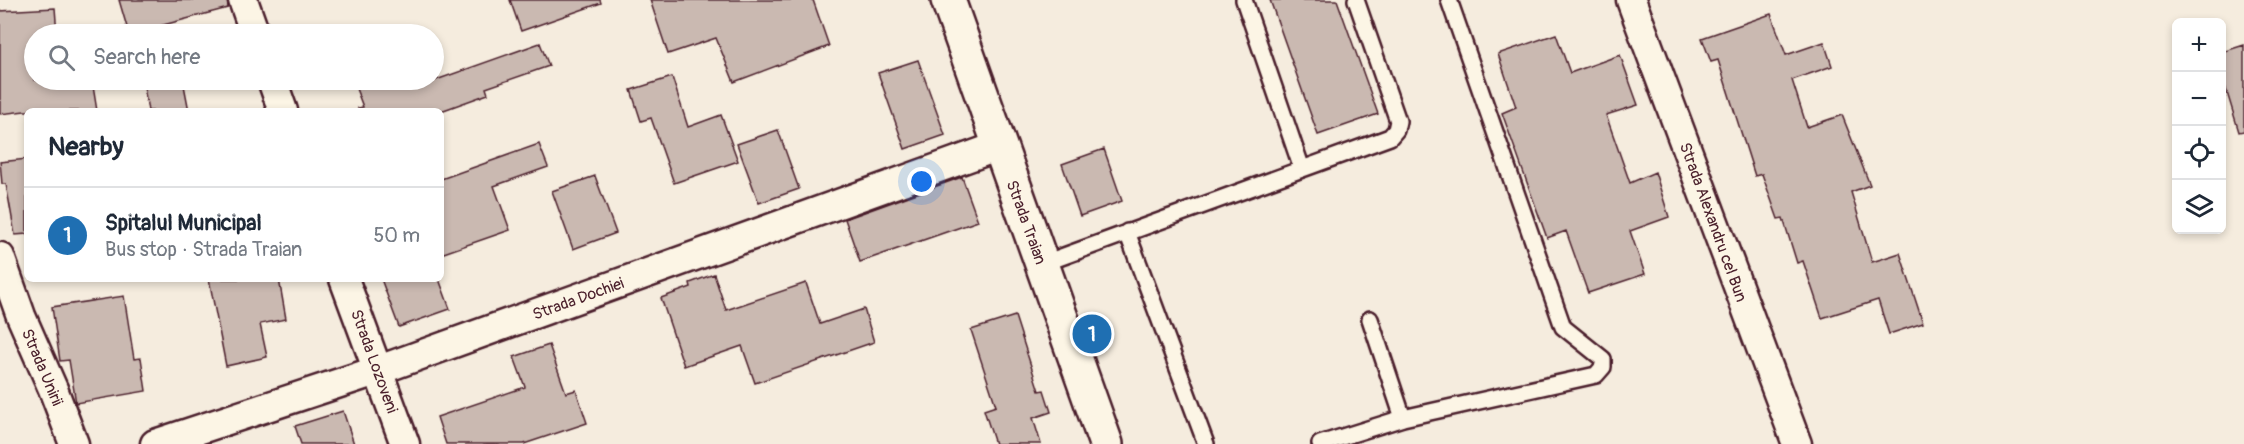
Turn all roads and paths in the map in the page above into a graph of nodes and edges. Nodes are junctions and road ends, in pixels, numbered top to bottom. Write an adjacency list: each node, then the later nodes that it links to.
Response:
1 (243, 0): 7 (street)
2 (948, 0): 10 (main road, Strada Traian)
3 (1244, 0): 11 (lane)
4 (1356, 0): 11 (lane)
5 (1449, 0): 18 (lane)
6 (1631, 0): 25 (street, Strada Alexandru cel Bun)
7 (251, 24)
8 (276, 90): 9 (street)
9 (282, 108)
10 (999, 146): 14 (main road, Strada Traian); 17 (street, Strada Dochiei)
11 (1302, 168): 12 (lane)
12 (1127, 232): 14 (lane); 23 (lane)
13 (0, 257): 19 (street, Strada Unirii)
14 (1042, 264): 22 (main road, Strada Traian)
15 (345, 282): 17 (street, Strada Lozoveni)
16 (1370, 319): 18 (lane)
17 (380, 370): 20 (street, Strada Dochiei); 21 (street, Strada Lozoveni)
18 (1403, 418): 24 (lane)
19 (74, 444)
20 (155, 444)
21 (405, 444)
22 (1106, 444)
23 (1206, 444)
24 (1320, 444)
25 (1797, 444)

